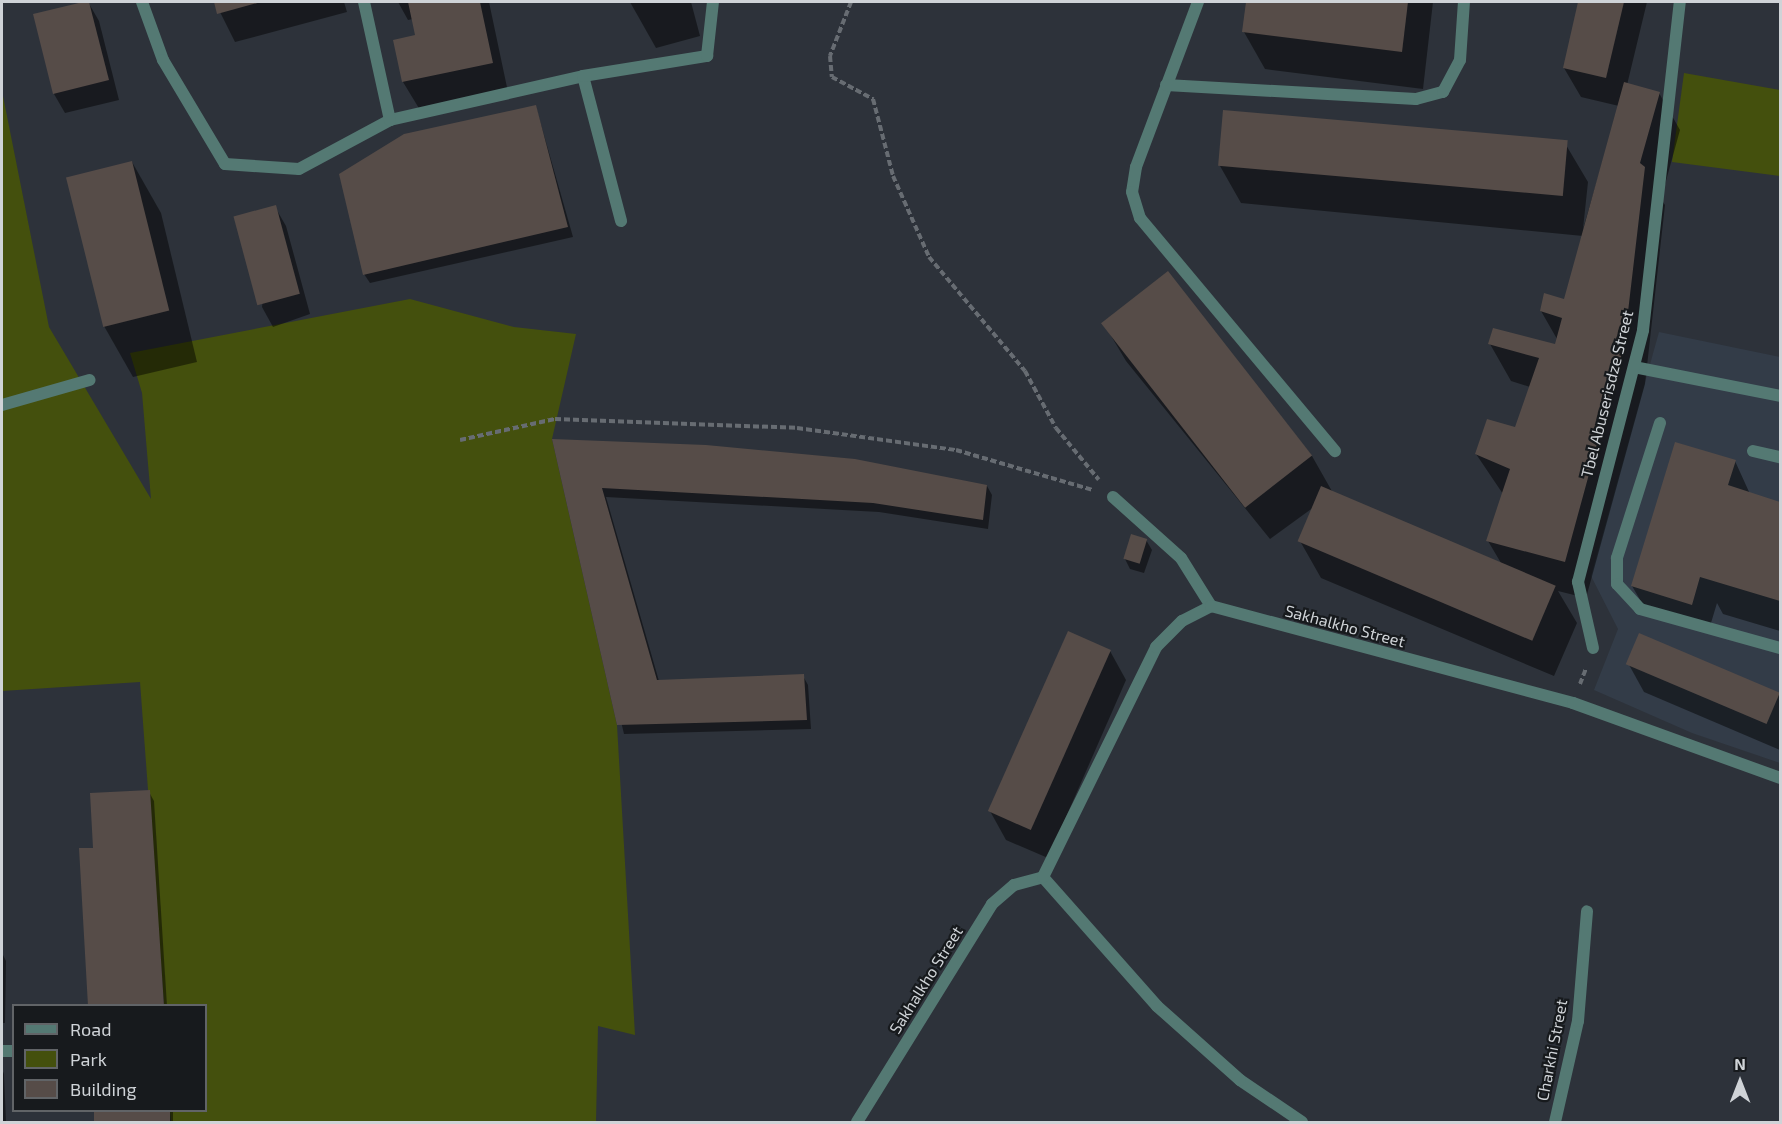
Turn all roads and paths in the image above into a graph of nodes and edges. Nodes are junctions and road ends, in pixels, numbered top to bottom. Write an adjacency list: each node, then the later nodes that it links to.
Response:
1 (142, 2): 10 (street)
2 (364, 2): 10 (street)
3 (713, 2): 8 (street)
4 (851, 2): 21 (path)
5 (1198, 2): 9 (street)
6 (1464, 2): 9 (street)
7 (1680, 2): 12 (street, Tbel Abuserisdze Street)
8 (583, 76): 10 (street); 11 (street)
9 (1166, 85): 18 (street)
10 (390, 120)
11 (621, 221)
12 (1634, 367): 14 (street); 23 (street, Tbel Abuserisdze Street)
13 (90, 380): 15 (street)
14 (1780, 396)
15 (2, 405)
16 (1660, 423): 24 (street)
17 (460, 440): 21 (path)
18 (1335, 451)
19 (1753, 451): 20 (street)
20 (1780, 457)
21 (1113, 497): 22 (street)
22 (1211, 606): 25 (street, Sakhalkho Street); 27 (street)
23 (1593, 648): 25 (path)
24 (1780, 648)
25 (1573, 703): 26 (street, Sakhalkho Street)
26 (1780, 778)
27 (1043, 877): 29 (street, Sakhalkho Street); 30 (street)
28 (1587, 911): 31 (street, Charkhi Street)
29 (858, 1122)
30 (1302, 1122)
31 (1555, 1122)

